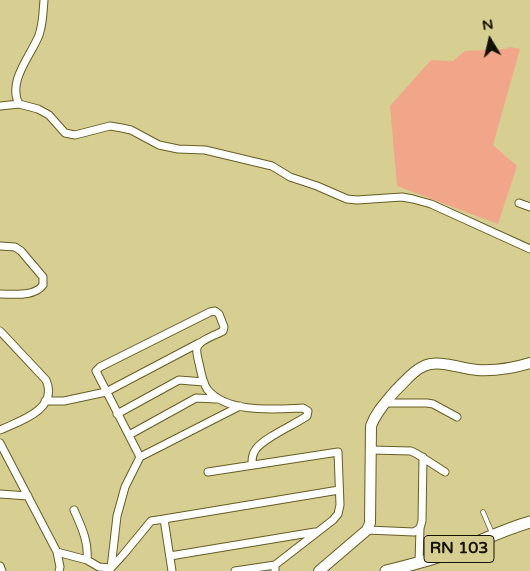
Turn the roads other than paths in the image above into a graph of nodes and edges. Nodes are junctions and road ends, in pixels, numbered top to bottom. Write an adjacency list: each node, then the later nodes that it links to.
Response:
1 (44, 0): 2 (street)
2 (19, 104): 3 (street); 7 (street)
3 (0, 106)
4 (519, 203): 5 (street)
5 (530, 207)
6 (0, 246): 8 (street)
7 (530, 249)
8 (0, 294)
9 (0, 331): 15 (street)
10 (200, 343): 12 (street); 13 (street); 13 (street)
11 (530, 363): 16 (street)
12 (204, 382): 14 (street); 18 (street)
13 (106, 392): 15 (street); 18 (street)
14 (221, 399): 17 (street); 21 (street)
15 (46, 402): 20 (street)
16 (384, 403): 19 (street); 23 (street)
17 (240, 406): 24 (street); 26 (street)
18 (118, 414): 21 (street)
19 (457, 417)
20 (0, 430)
21 (129, 435): 24 (street)
22 (0, 444): 31 (street)
23 (372, 450): 25 (street); 37 (street)
24 (140, 457): 45 (street)
25 (423, 457): 28 (street); 36 (street)
26 (252, 465): 27 (street); 29 (street)
27 (208, 472)
28 (445, 472)
29 (339, 490): 34 (street); 38 (street)
30 (0, 494): 31 (street)
31 (28, 496): 40 (street)
32 (74, 510): 42 (street)
33 (483, 512): 39 (lane)
34 (164, 519): 41 (street); 45 (street)
35 (530, 522): 39 (main road, RN 103)
36 (420, 528): 37 (street); 43 (street)
37 (367, 530): 51 (street)
38 (318, 532): 41 (street); 46 (street)
39 (493, 535): 43 (main road, RN 103)
40 (57, 552): 42 (street); 48 (street)
41 (170, 556): 49 (street)
42 (86, 560): 45 (street)
43 (419, 563): 52 (main road, RN 103)
44 (0, 566): 47 (street)
45 (111, 568)
46 (275, 568): 50 (street)
47 (2, 571)
48 (59, 571)
49 (172, 571)
50 (236, 571)
51 (320, 571)
52 (386, 571)

